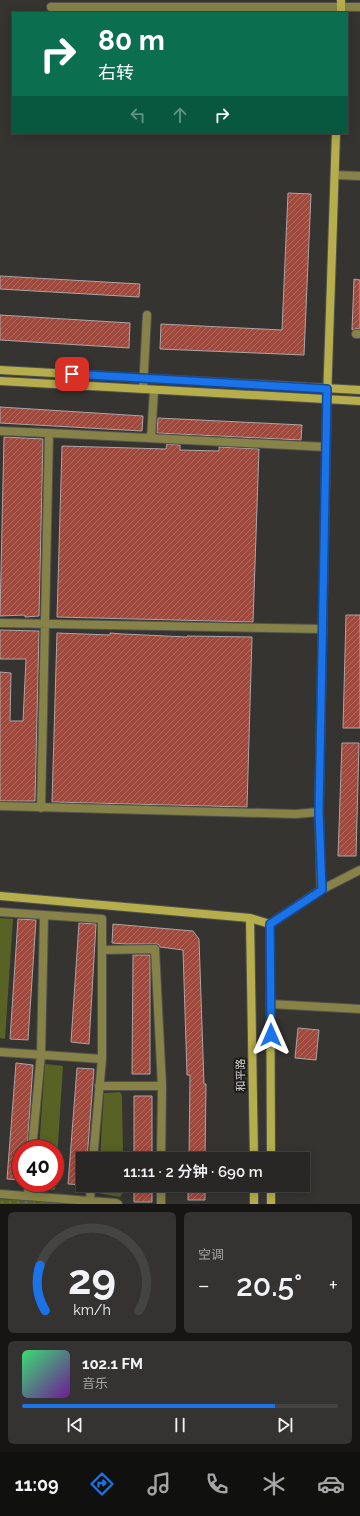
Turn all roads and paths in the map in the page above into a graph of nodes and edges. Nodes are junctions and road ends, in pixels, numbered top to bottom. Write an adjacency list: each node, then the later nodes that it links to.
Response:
1 (51, 7): 2 (street)
2 (341, 7): 3 (street)
3 (360, 7)
4 (336, 134): 5 (street)
5 (335, 175): 6 (street); 12 (street)
6 (360, 176)
7 (147, 315): 9 (street)
8 (0, 370): 9 (street)
9 (144, 378): 11 (street); 12 (street)
10 (0, 381): 11 (street)
11 (143, 389): 13 (street)
12 (327, 389): 14 (street); 15 (street)
13 (154, 390): 15 (street); 19 (street)
14 (360, 390)
15 (327, 400): 16 (street); 20 (street)
16 (360, 401)
17 (0, 431): 18 (street)
18 (49, 433): 19 (street); 22 (street)
19 (151, 438): 20 (street)
20 (326, 447): 23 (street)
21 (0, 622): 22 (street)
22 (44, 623): 23 (street); 25 (street)
23 (323, 629): 26 (street)
24 (0, 806): 25 (street)
25 (40, 808): 26 (street)
26 (319, 812): 28 (street)
27 (360, 870): 28 (street)
28 (322, 890): 33 (street)
29 (0, 896): 32 (street)
30 (0, 912): 31 (street)
31 (44, 915): 34 (street); 38 (street)
32 (250, 918): 33 (street); 45 (street, 和平路)
33 (270, 924): 35 (street)
34 (102, 950): 39 (street); 41 (street)
35 (270, 1004): 36 (street); 46 (street)
36 (360, 1009)
37 (0, 1052): 38 (street)
38 (41, 1054): 39 (street); 42 (street)
39 (102, 1059): 40 (street)
40 (99, 1086): 41 (street); 43 (street)
41 (162, 1086): 44 (street)
42 (33, 1140)
43 (94, 1152)
44 (161, 1152)
45 (254, 1152)
46 (271, 1152)
47 (28, 1192): 53 (street)
48 (91, 1192): 54 (street)
49 (161, 1192): 56 (street)
50 (254, 1192): 57 (street)
51 (271, 1192): 58 (street)
52 (0, 1194): 53 (street)
53 (28, 1196): 54 (street)
54 (90, 1201): 55 (street)
55 (118, 1204)
56 (161, 1204)
57 (254, 1204)
58 (271, 1204)

